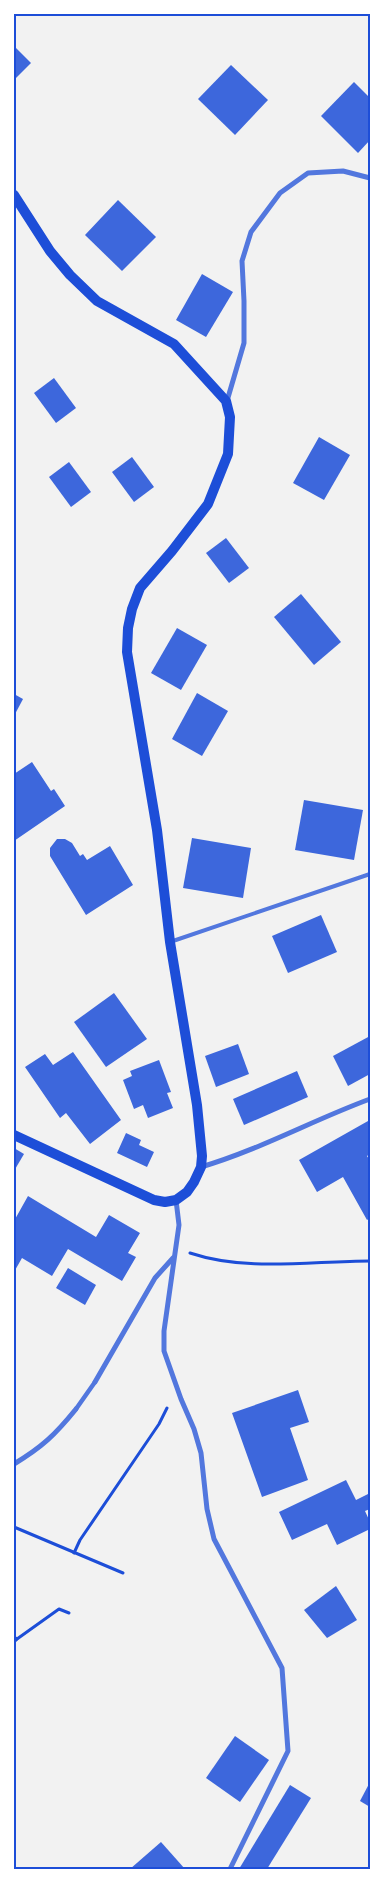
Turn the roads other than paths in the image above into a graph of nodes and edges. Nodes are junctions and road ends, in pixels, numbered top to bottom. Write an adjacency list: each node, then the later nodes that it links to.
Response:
1 (370, 178): 3 (street)
2 (14, 195): 3 (main road)
3 (226, 401): 5 (main road)
4 (370, 874): 5 (lane)
5 (170, 942): 8 (main road)
6 (370, 1099): 8 (street)
7 (14, 1135): 9 (main road)
8 (200, 1168): 9 (main road)
9 (176, 1200): 10 (street)
10 (173, 1257): 11 (street); 14 (street)
11 (95, 1382): 12 (street)
12 (76, 1409): 13 (street)
13 (14, 1464)
14 (230, 1869)

